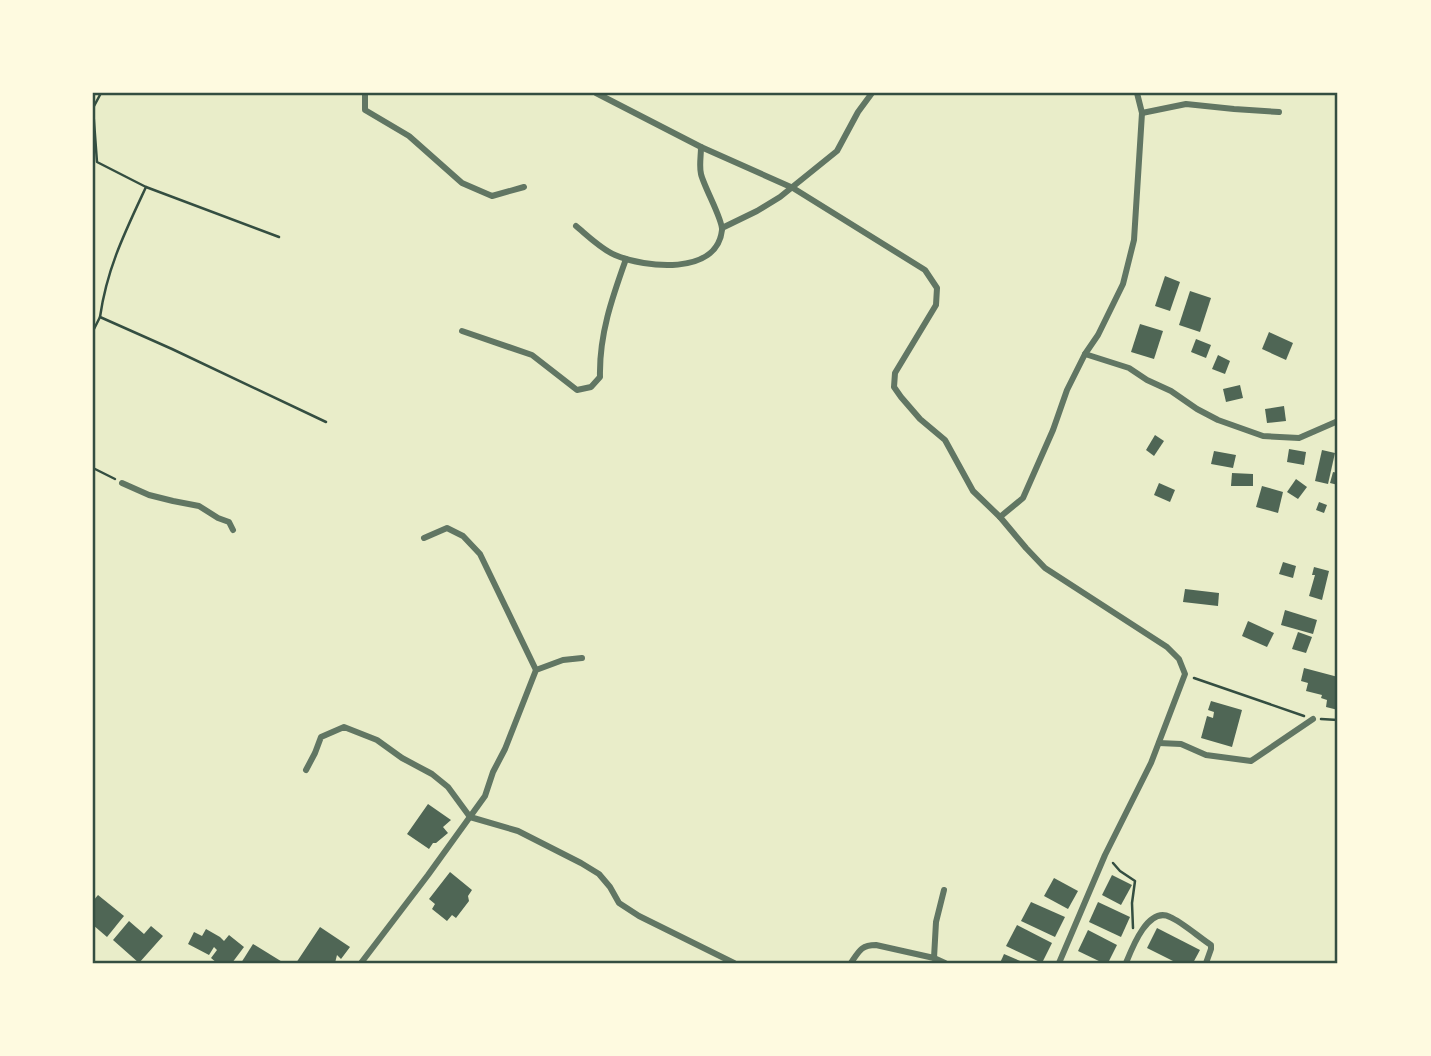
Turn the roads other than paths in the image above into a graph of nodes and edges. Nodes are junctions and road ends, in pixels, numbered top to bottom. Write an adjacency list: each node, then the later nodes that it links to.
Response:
1 (365, 93): 8 (street)
2 (596, 93): 7 (street)
3 (872, 93): 9 (street)
4 (1137, 93): 6 (street)
5 (1279, 112): 6 (street)
6 (1142, 113): 14 (street)
7 (701, 147): 9 (street); 11 (street)
8 (524, 187)
9 (793, 188): 11 (street); 17 (street)
10 (576, 226): 12 (street)
11 (722, 228): 12 (street)
12 (626, 259): 13 (street)
13 (462, 331)
14 (1085, 354): 15 (street); 17 (street)
15 (1338, 421)
16 (122, 483): 18 (street)
17 (1000, 517): 23 (street)
18 (233, 530)
19 (424, 538): 21 (street)
20 (582, 658): 21 (street)
21 (536, 670): 25 (street)
22 (1313, 719): 23 (street)
23 (1158, 743): 32 (street)
24 (306, 770): 25 (street)
25 (470, 817): 28 (street); 29 (street)
26 (944, 890): 27 (street)
27 (934, 958): 30 (street); 31 (street)
28 (361, 963)
29 (734, 963)
30 (851, 963)
31 (945, 963)
32 (1059, 963)
33 (1126, 963): 34 (street)
34 (1206, 963)

